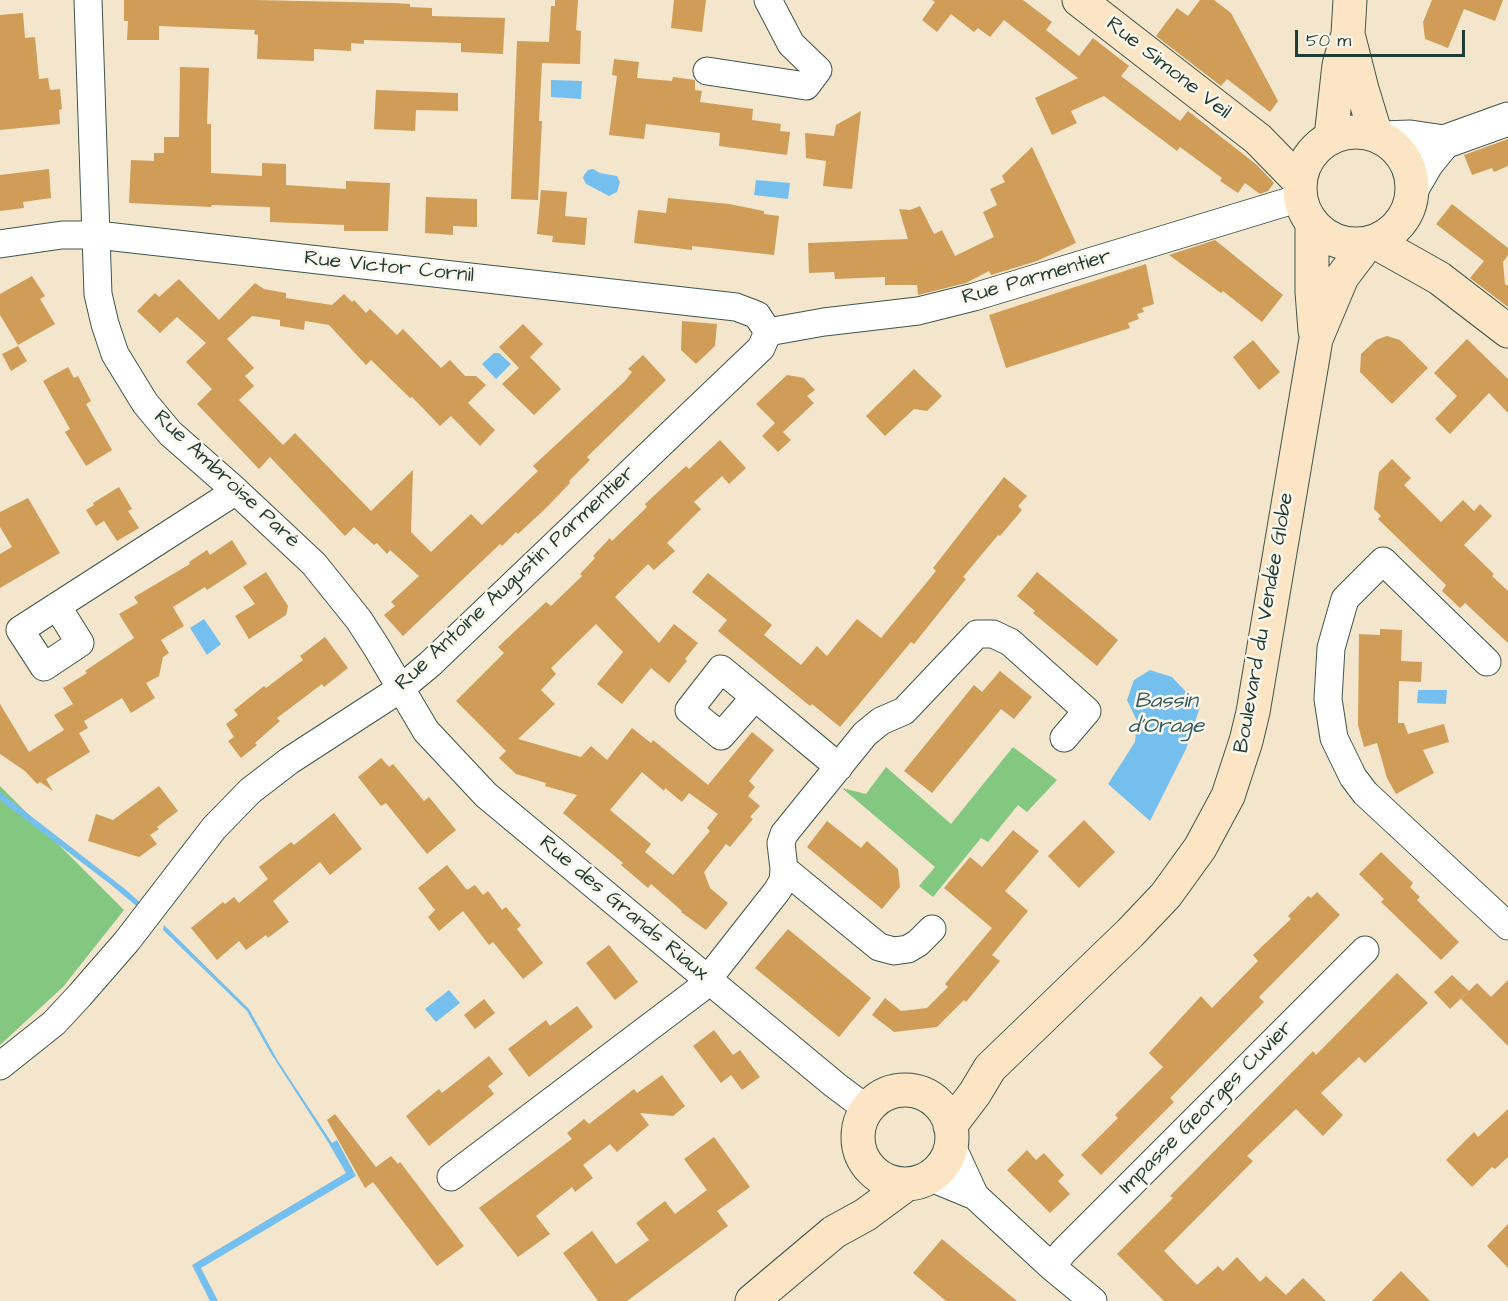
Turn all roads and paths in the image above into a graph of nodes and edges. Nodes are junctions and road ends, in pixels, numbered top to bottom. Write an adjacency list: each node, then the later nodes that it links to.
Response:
1 (88, 0): 14 (street, Rue Ambroise Paré)
2 (768, 0): 6 (street)
3 (1350, 0): 5 (main road)
4 (1095, 5): 9 (main road, Rue Simone Veil)
5 (1348, 34): 8 (main road); 10 (main road)
6 (707, 71)
7 (1508, 119): 11 (street)
8 (1379, 136): 10 (main road); 11 (street); 12 (main road)
9 (1258, 139): 10 (main road, Rue Simone Veil); 13 (main road, Rue Simone Veil)
10 (1327, 140): 13 (main road)
11 (1444, 142): 12 (street)
12 (1410, 199): 15 (main road); 17 (main road)
13 (1304, 202): 15 (main road); 19 (street, Rue Parmentier); 20 (main road, Boulevard du Vendée Globe)
14 (97, 235): 16 (street, Rue Victor Cornil); 19 (street, Rue Victor Cornil); 21 (street, Rue Ambroise Paré)
15 (1371, 243): 17 (main road); 20 (main road, Boulevard du Vendée Globe)
16 (0, 244)
17 (1439, 278): 18 (main road)
18 (1508, 331)
19 (768, 332): 24 (street, Rue Antoine Augustin Parmentier)
20 (1316, 339): 34 (main road, Boulevard du Vendée Globe)
21 (236, 491): 22 (street); 24 (street, Rue Ambroise Paré)
22 (57, 606)
23 (1487, 662): 29 (street)
24 (400, 689): 32 (street, Rue des Grands Riaux); 33 (street, Rue Antoine Augustin Parmentier)
25 (755, 697): 27 (street)
26 (1064, 738): 27 (street)
27 (839, 767): 28 (street)
28 (784, 869): 30 (street); 32 (street)
29 (1508, 926)
30 (932, 929)
31 (1365, 950): 43 (street, Impasse Georges Cuvier)
32 (708, 979): 36 (street, Rue des Grands Riaux); 39 (street)
33 (0, 1066)
34 (990, 1068): 35 (main road, Boulevard du Vendée Globe); 37 (main road, Boulevard du Vendée Globe)
35 (927, 1096): 36 (main road); 37 (main road)
36 (867, 1109): 38 (main road)
37 (951, 1135): 40 (main road); 41 (street)
38 (868, 1166): 40 (main road); 42 (main road)
39 (451, 1177)
40 (918, 1181): 41 (street); 42 (main road)
41 (975, 1196): 43 (street)
42 (834, 1232): 44 (main road)
43 (1052, 1267): 45 (street)
44 (752, 1301)
45 (1093, 1301)

